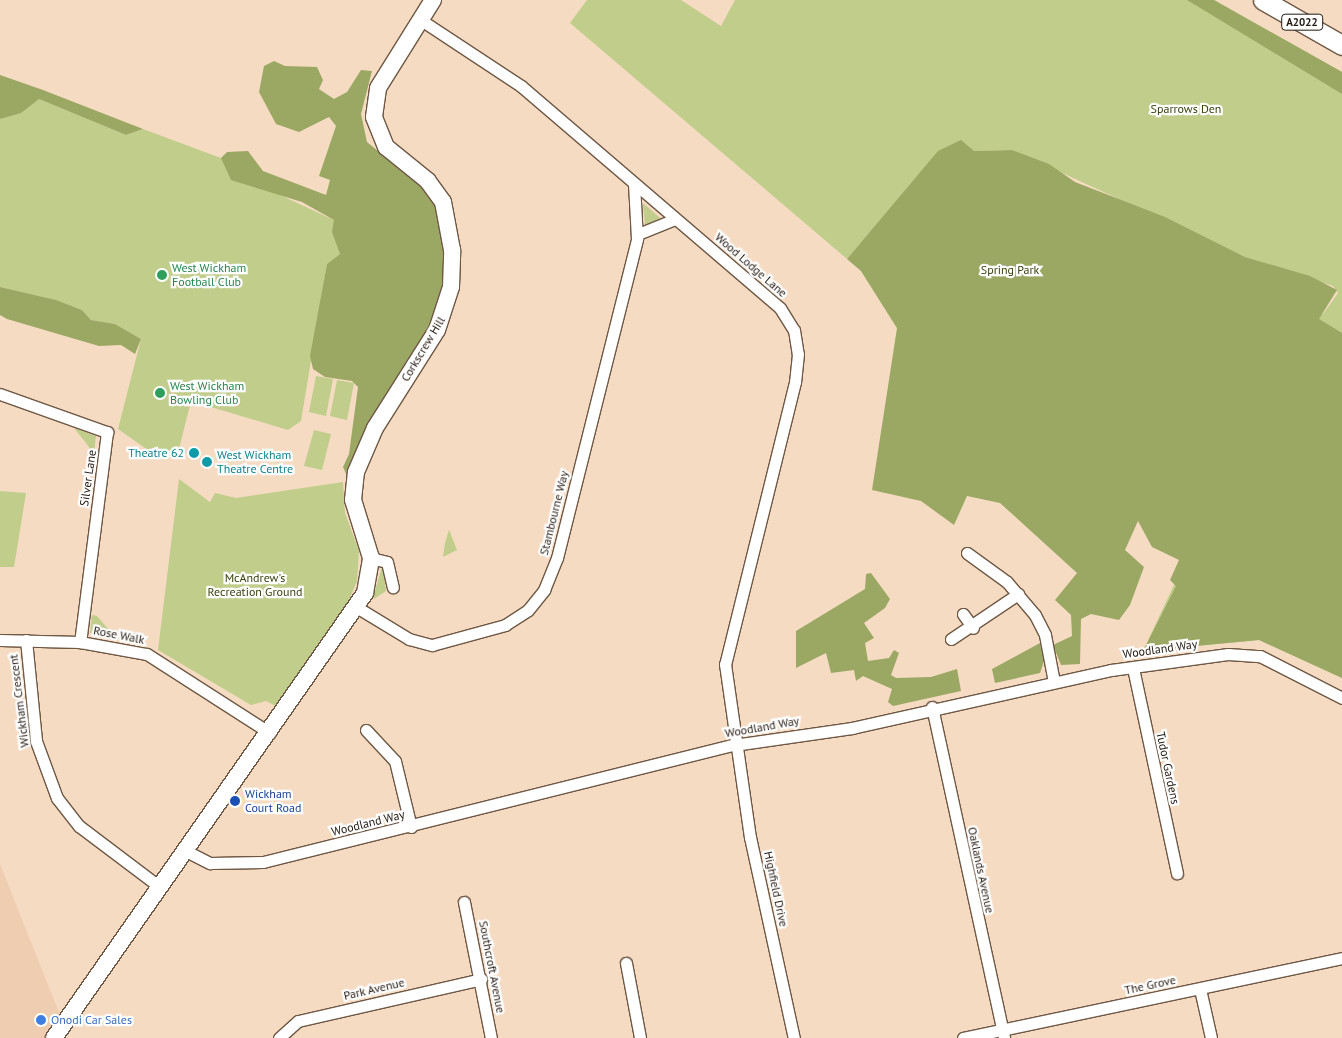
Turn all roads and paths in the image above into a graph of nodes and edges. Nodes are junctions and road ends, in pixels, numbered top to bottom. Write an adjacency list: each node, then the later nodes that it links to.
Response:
1 (433, 0): 3 (street, Corkscrew Hill)
2 (1262, 0): 4 (main road, A2022)
3 (421, 20): 5 (street, Wood Lodge Lane); 10 (street, Corkscrew Hill)
4 (1342, 45)
5 (634, 184): 6 (street, Wood Lodge Lane); 7 (street, Stambourne Way)
6 (675, 219): 7 (street); 26 (street, Wood Lodge Lane)
7 (638, 234): 13 (street, Stambourne Way)
8 (0, 394): 19 (street, Silver Lane)
9 (967, 553): 12 (street)
10 (371, 558): 11 (street); 13 (street, Corkscrew Hill)
11 (393, 587)
12 (1018, 594): 15 (street); 21 (street)
13 (358, 608): 25 (street)
14 (963, 614): 15 (street)
15 (973, 628): 16 (street)
16 (951, 638)
17 (0, 640): 18 (street, Rose Walk)
18 (26, 640): 19 (street, Rose Walk); 30 (street, Wickham Crescent)
19 (80, 642): 25 (street, Rose Walk)
20 (1133, 668): 21 (street, Woodland Way); 22 (street, Woodland Way); 29 (street, Tudor Gardens)
21 (1054, 682): 23 (street, Woodland Way)
22 (1342, 698)
23 (932, 707): 26 (street, Woodland Way); 36 (street, Oaklands Avenue)
24 (366, 730): 27 (street)
25 (270, 733): 28 (street)
26 (734, 745): 27 (street, Woodland Way); 41 (street, Highfield Drive)
27 (411, 826): 28 (street, Woodland Way)
28 (186, 851): 30 (street)
29 (1177, 873)
30 (160, 887): 37 (street)
31 (464, 902): 34 (street, Southcroft Avenue)
32 (1342, 958): 35 (street, The Grove)
33 (626, 963): 40 (street)
34 (481, 979): 38 (street, Park Avenue); 39 (street, Southcroft Avenue)
35 (1200, 989): 36 (street, The Grove); 43 (street)
36 (1003, 1034): 42 (street, The Grove)
37 (54, 1038)
38 (279, 1038)
39 (492, 1038)
40 (640, 1038)
41 (794, 1038)
42 (963, 1038)
43 (1211, 1038)

